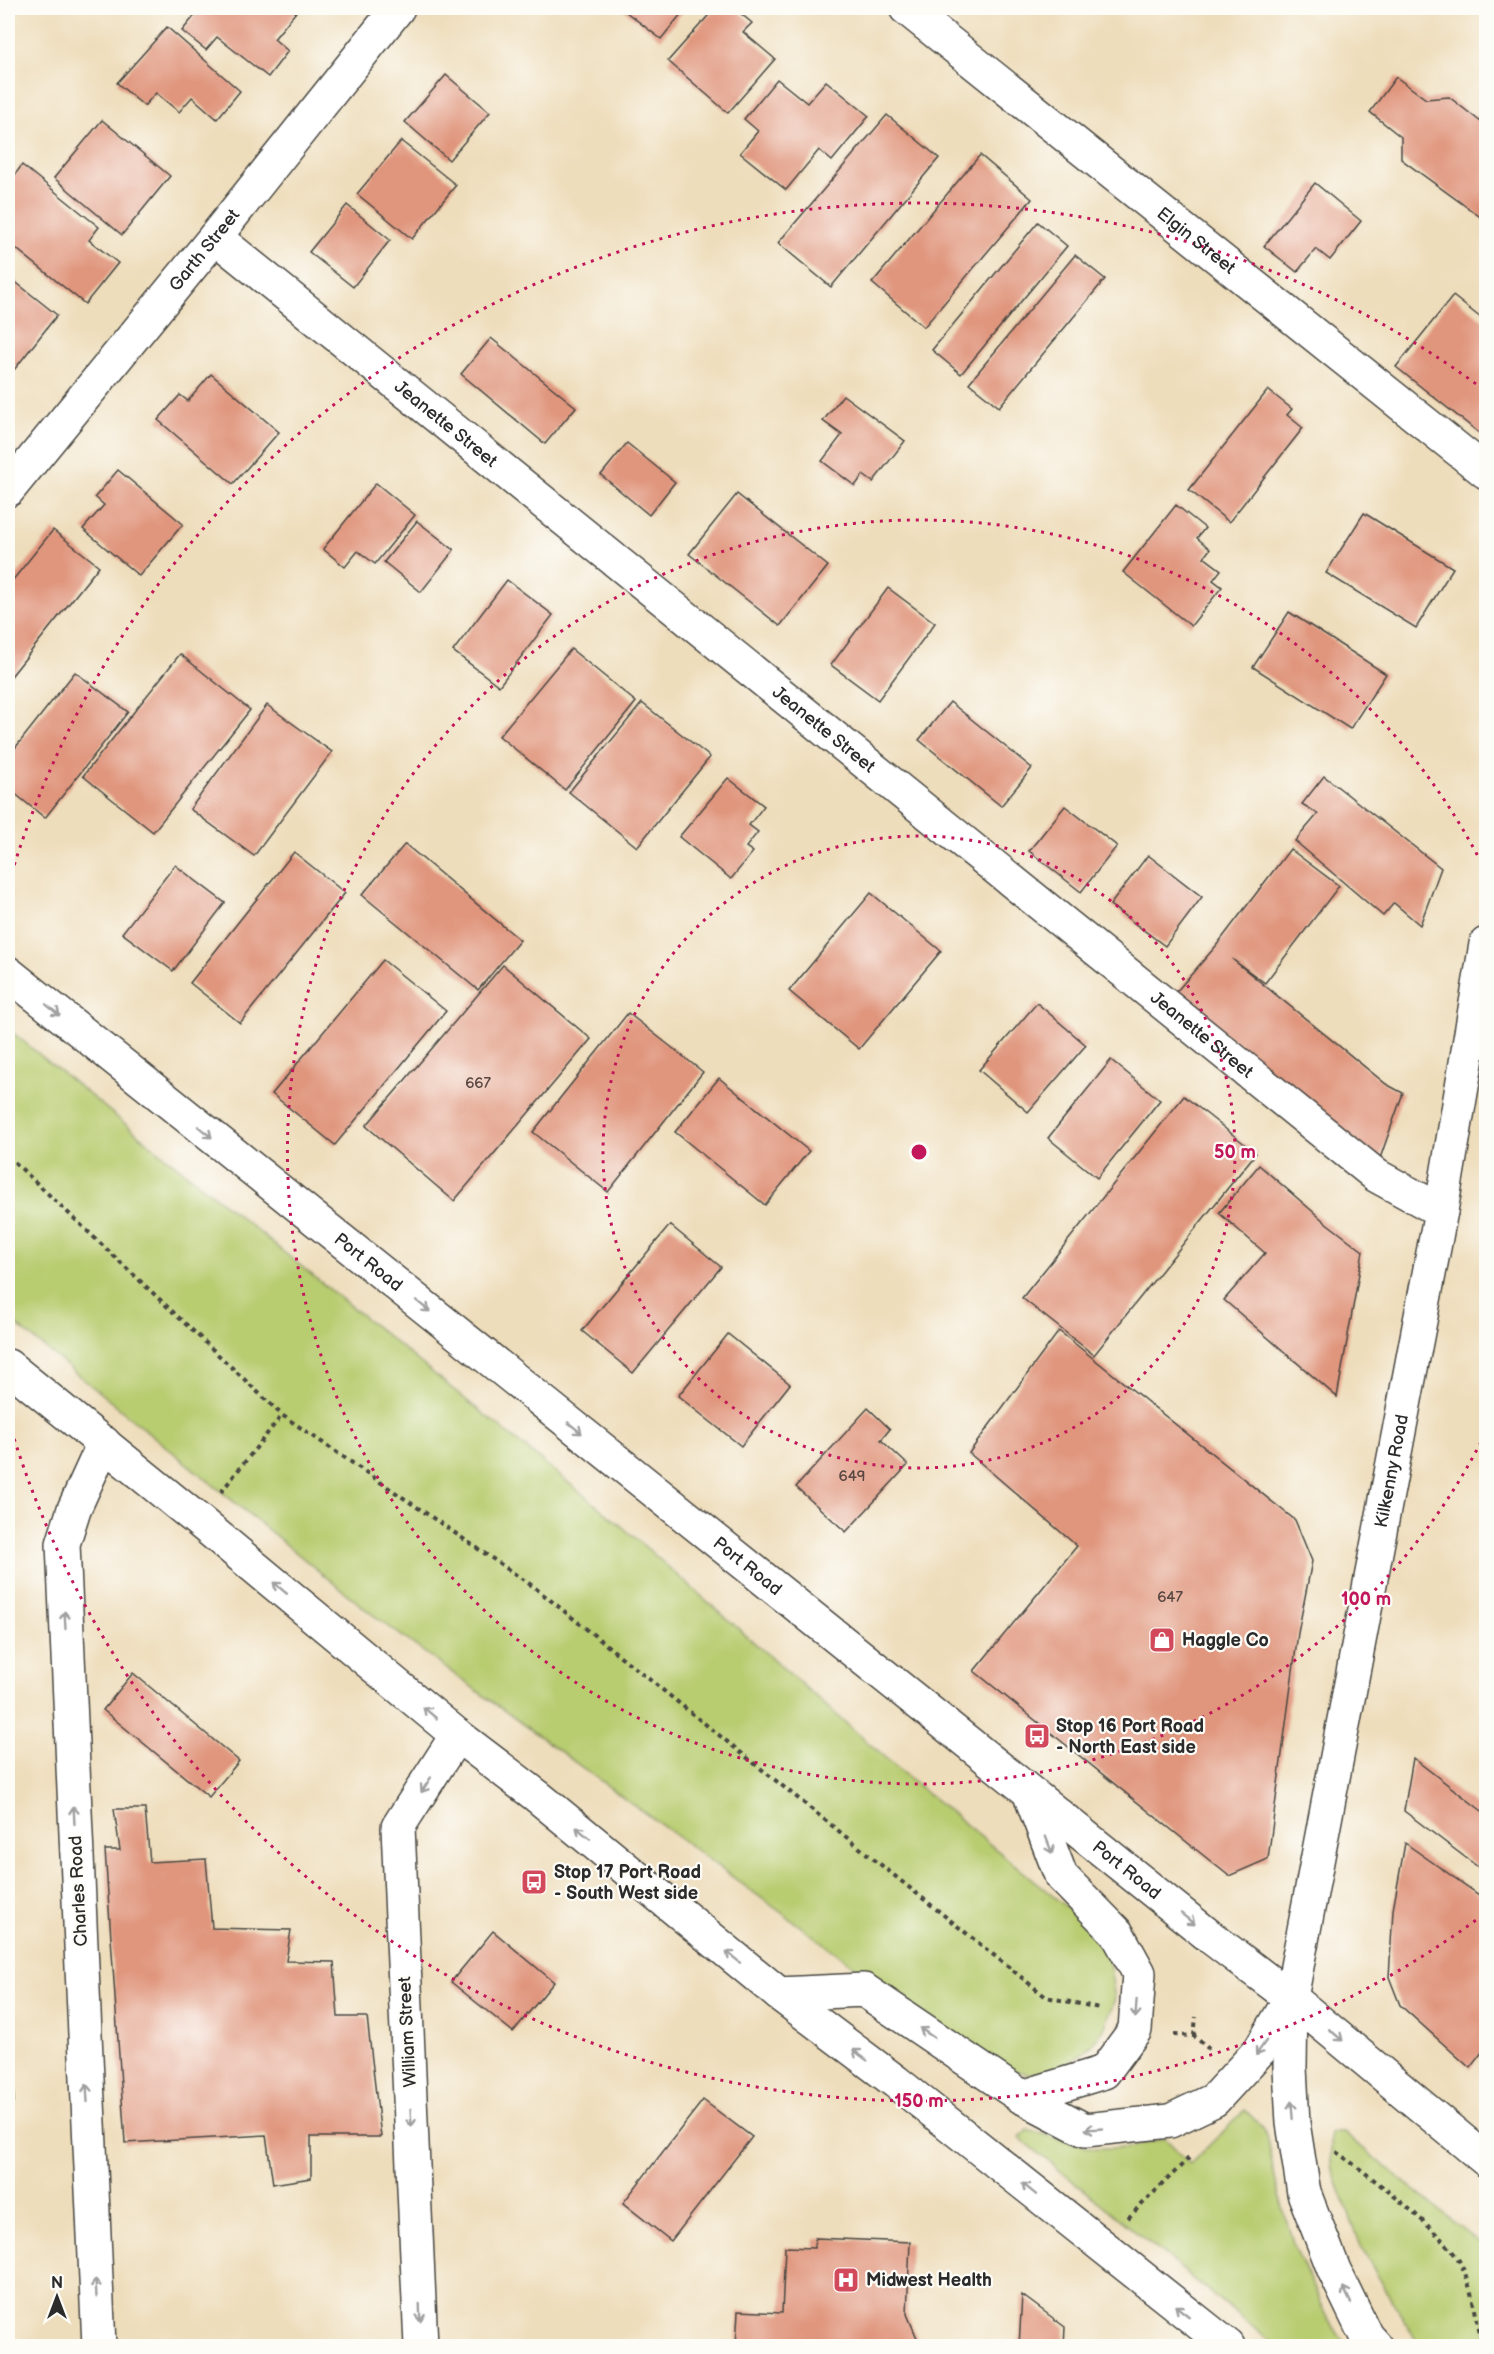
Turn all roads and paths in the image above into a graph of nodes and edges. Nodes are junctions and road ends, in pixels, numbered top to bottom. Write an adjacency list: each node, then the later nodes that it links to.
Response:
1 (398, 8): 3 (main road, Garth Street)
2 (906, 8): 4 (main road, Elgin Street)
3 (215, 237): 5 (main road, Garth Street); 9 (main road, Jeanette Street)
4 (1486, 472)
5 (8, 490)
6 (1486, 944): 9 (main road, Kilkenny Road)
7 (8, 973): 15 (main road, Port Road, one-way to 15)
8 (8, 1156): 11 (path)
9 (1441, 1210): 17 (main road, Kilkenny Road)
10 (8, 1366): 12 (main road)
11 (282, 1415): 13 (path); 18 (path)
12 (104, 1443): 14 (main road, one-way to 12); 28 (main road, Charles Road, one-way to 12)
13 (217, 1497)
14 (457, 1735): 16 (main road, one-way to 14); 29 (main road, William Street, one-way to 29)
15 (1028, 1790): 17 (main road, Port Road, one-way to 17); 23 (main road, one-way to 23)
16 (779, 1994): 23 (main road, one-way to 16); 30 (main road, one-way to 16)
17 (1291, 1998): 23 (main road, one-way to 23); 26 (main road, Port Road, one-way to 26); 31 (main road, one-way to 17)
18 (1109, 2010)
19 (1196, 2018): 21 (path)
20 (1173, 2035): 21 (path)
21 (1194, 2036): 22 (path)
22 (1216, 2055)
23 (1022, 2097)
24 (1334, 2150): 32 (path)
25 (1195, 2152): 27 (path)
26 (1486, 2160)
27 (1120, 2226)
28 (99, 2346)
29 (421, 2346)
30 (1228, 2346)
31 (1374, 2346)
32 (1483, 2346)

